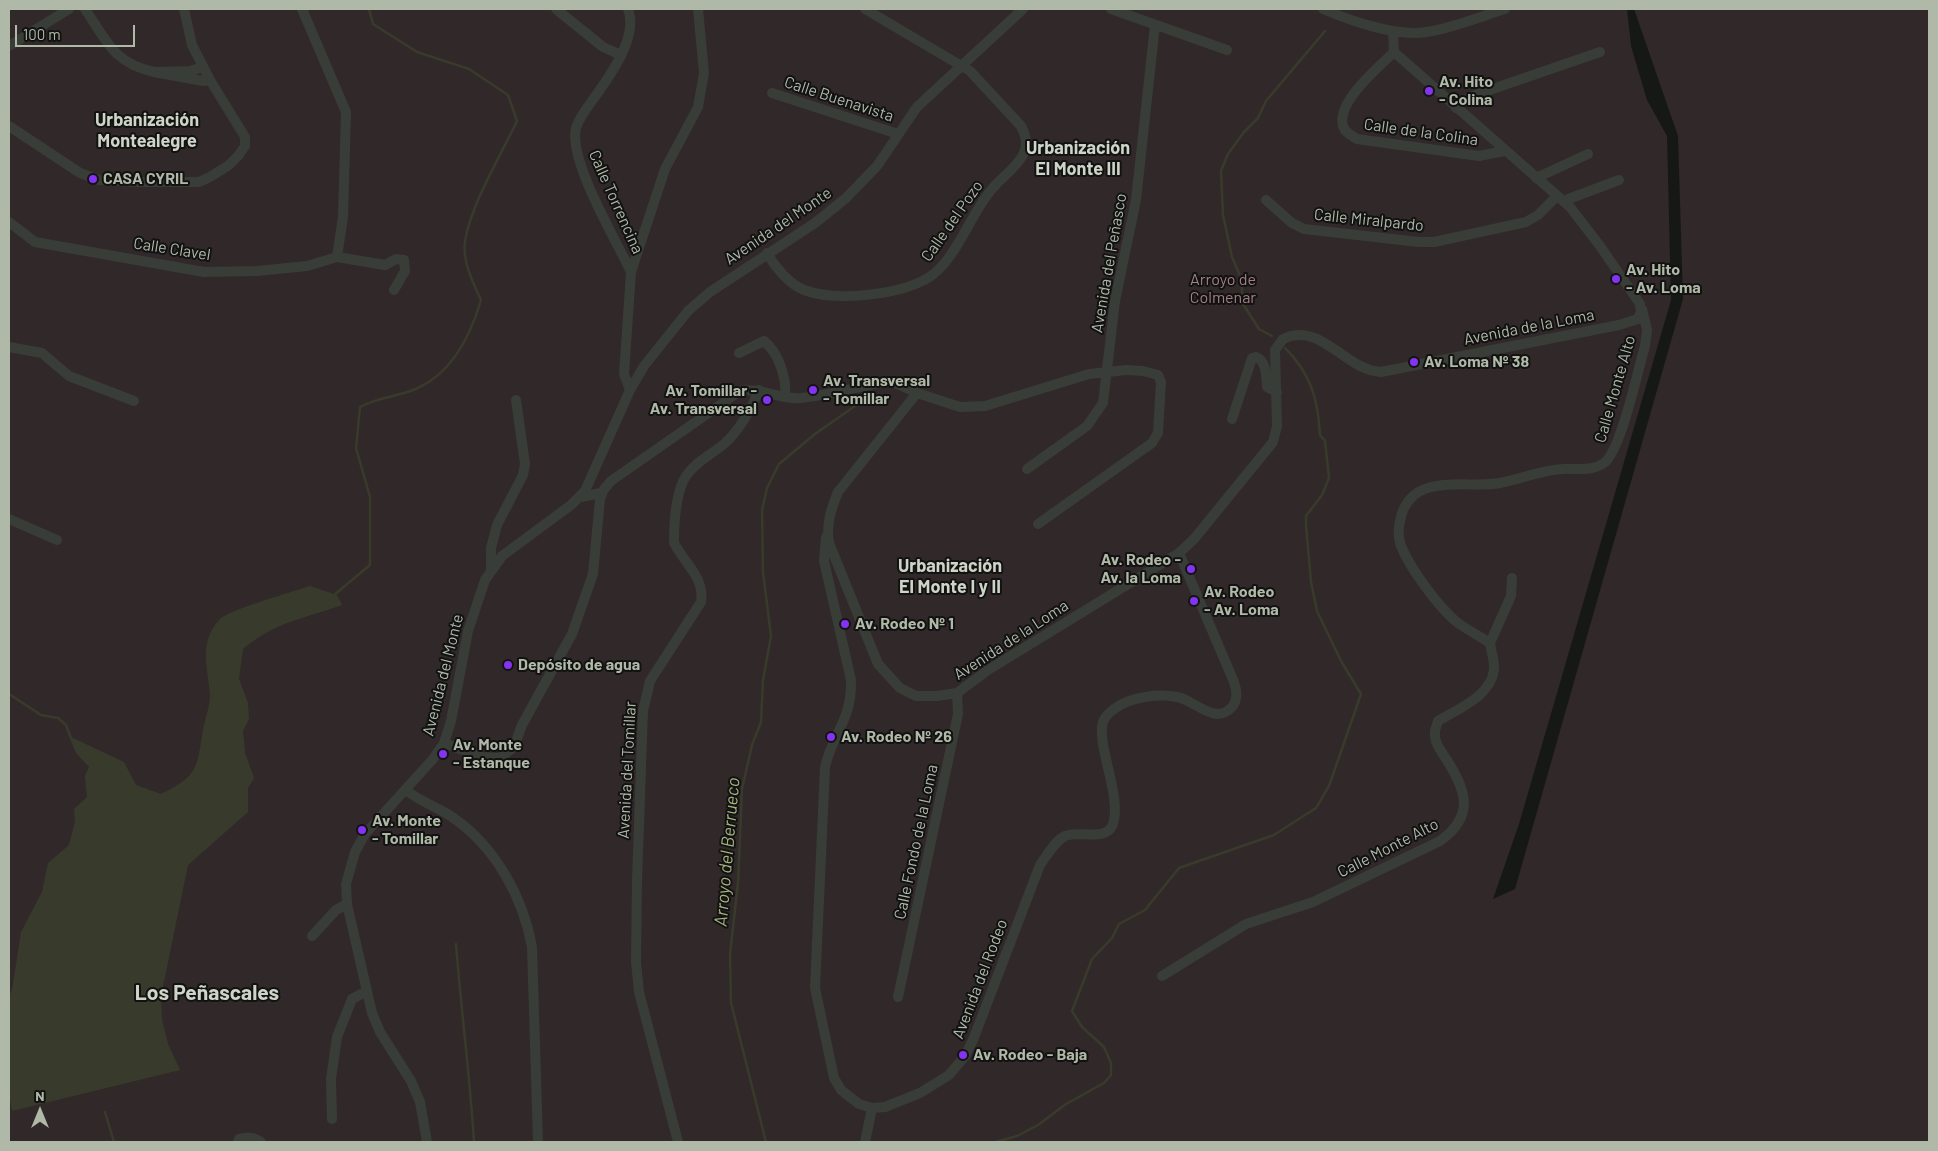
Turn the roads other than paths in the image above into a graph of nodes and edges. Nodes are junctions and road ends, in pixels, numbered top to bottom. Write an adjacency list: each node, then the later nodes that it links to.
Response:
1 (68, 9): 15 (street)
2 (85, 9): 22 (street)
3 (184, 9): 21 (street)
4 (302, 9): 36 (street)
5 (556, 9): 19 (street)
6 (628, 9): 19 (street, Calle Torrencina)
7 (698, 9): 37 (street)
8 (865, 9): 20 (street, Calle del Pozo)
9 (1023, 9): 20 (street, Avenida del Monte)
10 (1112, 9): 13 (street)
11 (1323, 9): 14 (street)
12 (1505, 9): 14 (street)
13 (1155, 26): 16 (street); 44 (street, Avenida del Peñasco)
14 (1393, 30): 17 (street)
15 (9, 46)
16 (1227, 50)
17 (1394, 52): 25 (street, Calle Monte Alto); 28 (street, Calle de la Colina)
18 (1600, 52): 25 (street)
19 (621, 54): 37 (street, Calle Torrencina)
20 (961, 66): 27 (street, Avenida del Monte); 35 (street, Calle del Pozo)
21 (203, 67): 22 (street); 23 (street)
22 (154, 72): 23 (street)
23 (210, 80): 26 (street)
24 (772, 93): 27 (street, Calle Buenavista)
25 (1456, 108): 28 (street, Calle Monte Alto)
26 (9, 126)
27 (898, 134): 35 (street, Avenida del Monte)
28 (1504, 151): 30 (street, Calle Monte Alto)
29 (1588, 154): 30 (street)
30 (1536, 178): 32 (street, Calle Monte Alto)
31 (1619, 180): 32 (street)
32 (1560, 198): 33 (street, Calle Miralpardo); 39 (street, Calle Monte Alto)
33 (1266, 200)
34 (9, 222): 36 (street, Calle Clavel)
35 (767, 253): 45 (street, Avenida del Monte)
36 (337, 257): 38 (street, Calle Clavel)
37 (631, 272): 45 (street)
38 (394, 290)
39 (1640, 304): 40 (street); 41 (street, Calle Monte Alto)
40 (1635, 321): 41 (street, Calle Monte Alto); 47 (street, Avenida de la Loma)
41 (1647, 326): 70 (street, Calle Monte Alto)
42 (9, 347): 51 (street)
43 (739, 352): 49 (street)
44 (1108, 372): 48 (street); 54 (street, Avenida del Peñasco); 60 (street)
45 (630, 390): 53 (street, Avenida del Monte)
46 (760, 390): 49 (street); 57 (street); 85 (street, Avenida del Tomillar)
47 (1277, 392): 52 (street); 64 (street, Avenida de la Loma)
48 (916, 393): 49 (street); 61 (street, Avenida de la Loma)
49 (785, 397)
50 (516, 400): 63 (street)
51 (134, 401)
52 (1232, 419)
53 (598, 465): 55 (street); 56 (street, Avenida del Monte)
54 (1026, 469)
55 (600, 479): 56 (street); 57 (street)
56 (589, 483): 57 (street); 58 (street, Avenida del Monte)
57 (602, 491): 58 (street, Avenida del Monte); 72 (street)
58 (581, 497): 65 (street, Avenida del Monte)
59 (9, 519): 62 (street)
60 (1038, 524)
61 (827, 532): 66 (street, Avenida de la Loma); 68 (street)
62 (57, 540)
63 (491, 548): 65 (street); 67 (street)
64 (1178, 553): 71 (street, Avenida de la Loma); 79 (street, Avenida del Rodeo)
65 (502, 556): 67 (street, Avenida del Monte)
66 (835, 558): 68 (street); 71 (street, Avenida de la Loma)
67 (491, 569): 72 (street, Avenida del Monte)
68 (827, 572): 79 (street)
69 (1512, 578): 70 (street)
70 (1490, 643): 76 (street, Calle Monte Alto)
71 (957, 693): 78 (street, Calle Fondo de la Loma)
72 (444, 743): 73 (street, Avenida del Monte)
73 (406, 790): 74 (street, Avenida del Monte); 84 (street)
74 (347, 904): 75 (street); 77 (street, Avenida del Monte)
75 (312, 936)
76 (1162, 976)
77 (366, 992): 80 (street); 83 (street, Avenida del Monte)
78 (898, 997)
79 (872, 1108): 86 (street)
80 (332, 1119)
81 (238, 1142): 82 (street)
82 (261, 1142)
83 (428, 1142)
84 (538, 1142)
85 (678, 1142)
86 (865, 1142)

